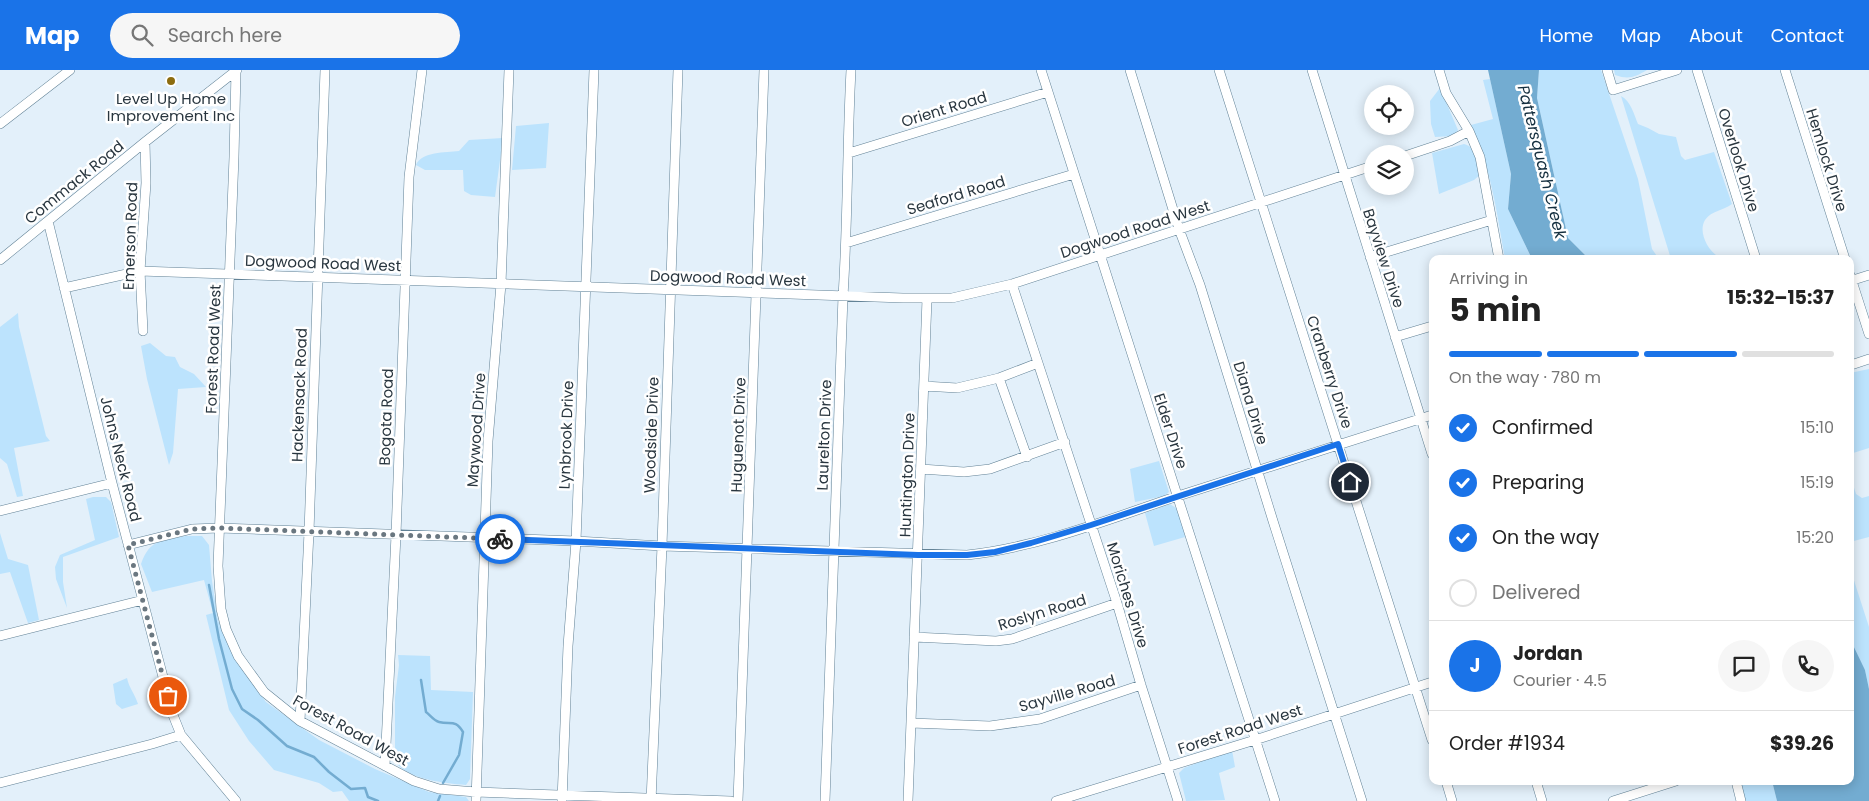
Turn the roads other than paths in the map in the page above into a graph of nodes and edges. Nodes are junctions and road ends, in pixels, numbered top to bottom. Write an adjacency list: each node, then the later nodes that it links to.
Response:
1 (70, 70): 20 (street)
2 (325, 70): 42 (street, Hackensack Road)
3 (422, 70): 44 (street, Bogota Road)
4 (509, 70): 45 (street, Maywood Drive)
5 (594, 70): 47 (street, Lynbrook Drive)
6 (678, 70): 50 (street, Woodside Drive)
7 (764, 70): 51 (street, Huguenot Drive)
8 (851, 70): 23 (street, Laurelton Drive)
9 (1041, 70): 19 (street, Elder Drive)
10 (1130, 70): 31 (street, Diana Drive)
11 (1219, 70): 28 (street, Cranberry Drive)
12 (1312, 70): 27 (street, Bayview Drive)
13 (1439, 70): 21 (street)
14 (1607, 70): 15 (street)
15 (1678, 70)
16 (1696, 70): 35 (street, Overlook Drive)
17 (1785, 70): 36 (street, Hemlock Drive)
18 (236, 71): 22 (street, Commack Road); 40 (street, Forest Road West)
19 (1048, 92): 23 (street, Orient Road); 26 (street, Elder Drive)
20 (0, 124)
21 (1469, 131): 24 (street); 29 (street)
22 (145, 142): 30 (street, Commack Road); 39 (street, Emerson Road)
23 (848, 153): 32 (street, Laurelton Drive)
24 (1414, 153)
25 (1364, 169): 27 (street, Dogwood Road West)
26 (1074, 174): 32 (street, Seaford Road); 33 (street, Elder Drive)
27 (1344, 175): 28 (street, Dogwood Road West); 37 (street, Bayview Drive)
28 (1261, 203): 31 (street, Dogwood Road West); 66 (street, Cranberry Drive)
29 (1492, 220): 34 (street); 37 (street)
30 (48, 221): 38 (street, Commack Road); 48 (street, Johns Neck Road)
31 (1180, 229): 33 (street, Dogwood Road West); 70 (street, Diana Drive)
32 (846, 243): 52 (street, Laurelton Drive)
33 (1099, 254): 46 (street, Dogwood Road West); 72 (street, Elder Drive)
34 (1498, 255)
35 (1755, 255)
36 (1844, 255)
37 (1370, 257): 57 (street, Bayview Drive)
38 (0, 260)
39 (140, 270): 40 (street, Dogwood Road West); 48 (street, Dogwood Road West); 55 (street, Emerson Road)
40 (230, 273): 42 (street, Dogwood Road West); 75 (street, Forest Road West)
41 (1869, 275): 43 (street)
42 (317, 277): 44 (street, Dogwood Road West); 76 (street, Hackensack Road)
43 (1854, 278)
44 (404, 280): 45 (street, Dogwood Road West); 77 (street, Bogota Road)
45 (501, 284): 47 (street, Dogwood Road West); 78 (street, Maywood Drive)
46 (1012, 284): 53 (street, Dogwood Road West); 59 (street, Moriches Drive)
47 (586, 287): 50 (street, Dogwood Road West); 79 (street, Lynbrook Drive)
48 (64, 288): 71 (street, Johns Neck Road)
49 (1854, 288): 56 (street)
50 (670, 290): 51 (street, Dogwood Road West); 81 (street, Woodside Drive)
51 (757, 292): 52 (street, Dogwood Road West); 82 (street, Huguenot Drive)
52 (843, 296): 53 (street, Dogwood Road West); 83 (street, Laurelton Drive)
53 (927, 299): 62 (street, Huntington Drive)
54 (1429, 327): 57 (street)
55 (143, 331)
56 (1869, 334)
57 (1395, 338): 64 (street, Bayview Drive)
58 (1869, 359): 60 (street)
59 (1038, 363): 61 (street); 65 (street, Moriches Drive)
60 (1854, 364)
61 (999, 378): 62 (street); 68 (street)
62 (924, 386): 69 (street, Huntington Drive)
63 (1429, 416): 64 (street)
64 (1422, 419): 66 (street); 67 (street, Bayview Drive)
65 (1066, 442): 68 (street); 74 (street, Moriches Drive)
66 (1338, 444): 70 (street); 91 (street, Cranberry Drive)
67 (1429, 444)
68 (1027, 457): 69 (street)
69 (921, 469): 84 (street, Huntington Drive)
70 (1258, 470): 72 (street); 92 (street, Diana Drive)
71 (112, 482): 73 (street); 80 (street, Johns Neck Road)
72 (1178, 496): 74 (street); 97 (street, Elder Drive)
73 (0, 511)
74 (1091, 525): 84 (street); 86 (street, Moriches Drive)
75 (219, 528): 76 (street); 80 (street); 93 (street, Forest Road West)
76 (309, 532): 77 (street); 93 (street, Hackensack Road)
77 (396, 535): 78 (street); 98 (street, Bogota Road)
78 (484, 539): 79 (street); 105 (street, Maywood Drive)
79 (576, 541): 81 (street); 107 (street, Lynbrook Drive)
80 (128, 545): 85 (street, Johns Neck Road)
81 (662, 546): 82 (street); 108 (street, Woodside Drive)
82 (748, 549): 83 (street); 111 (street, Huguenot Drive)
83 (834, 551): 84 (street); 112 (street, Laurelton Drive)
84 (918, 555): 88 (street, Huntington Drive)
85 (143, 600): 87 (street); 96 (street, Johns Neck Road)
86 (1117, 603): 88 (street, Roslyn Road); 90 (street, Moriches Drive)
87 (0, 636)
88 (914, 637): 94 (street, Huntington Drive)
89 (1429, 683): 91 (street, Forest Road West)
90 (1141, 685): 94 (street, Sayville Road); 99 (street, Moriches Drive)
91 (1416, 688): 92 (street, Forest Road West); 95 (street, Cranberry Drive)
92 (1335, 713): 97 (street, Forest Road West); 117 (street, Diana Drive)
93 (300, 721): 98 (street, Forest Road West)
94 (912, 723): 113 (street, Huntington Drive)
95 (1429, 730)
96 (181, 735): 100 (street); 109 (street, Johns Neck Road)
97 (1255, 740): 99 (street, Forest Road West); 116 (street, Elder Drive)
98 (385, 766): 105 (street, Forest Road West)
99 (1167, 766): 106 (street, Forest Road West); 115 (street, Moriches Drive)
100 (0, 783)
101 (1447, 785): 118 (street)
102 (1537, 785): 119 (street)
103 (1663, 785): 120 (street)
104 (1737, 785): 121 (street)
105 (476, 796): 107 (street, Forest Road West)
106 (1087, 797): 114 (street, Forest Road West)
107 (562, 798): 108 (street, Forest Road West)
108 (651, 799): 110 (street, Forest Road West)
109 (236, 801)
110 (731, 801)
111 (738, 801)
112 (825, 801)
113 (908, 801)
114 (1056, 801)
115 (1178, 801)
116 (1275, 801)
117 (1362, 801)
118 (1452, 801)
119 (1542, 801)
120 (1613, 801)
121 (1741, 801)

